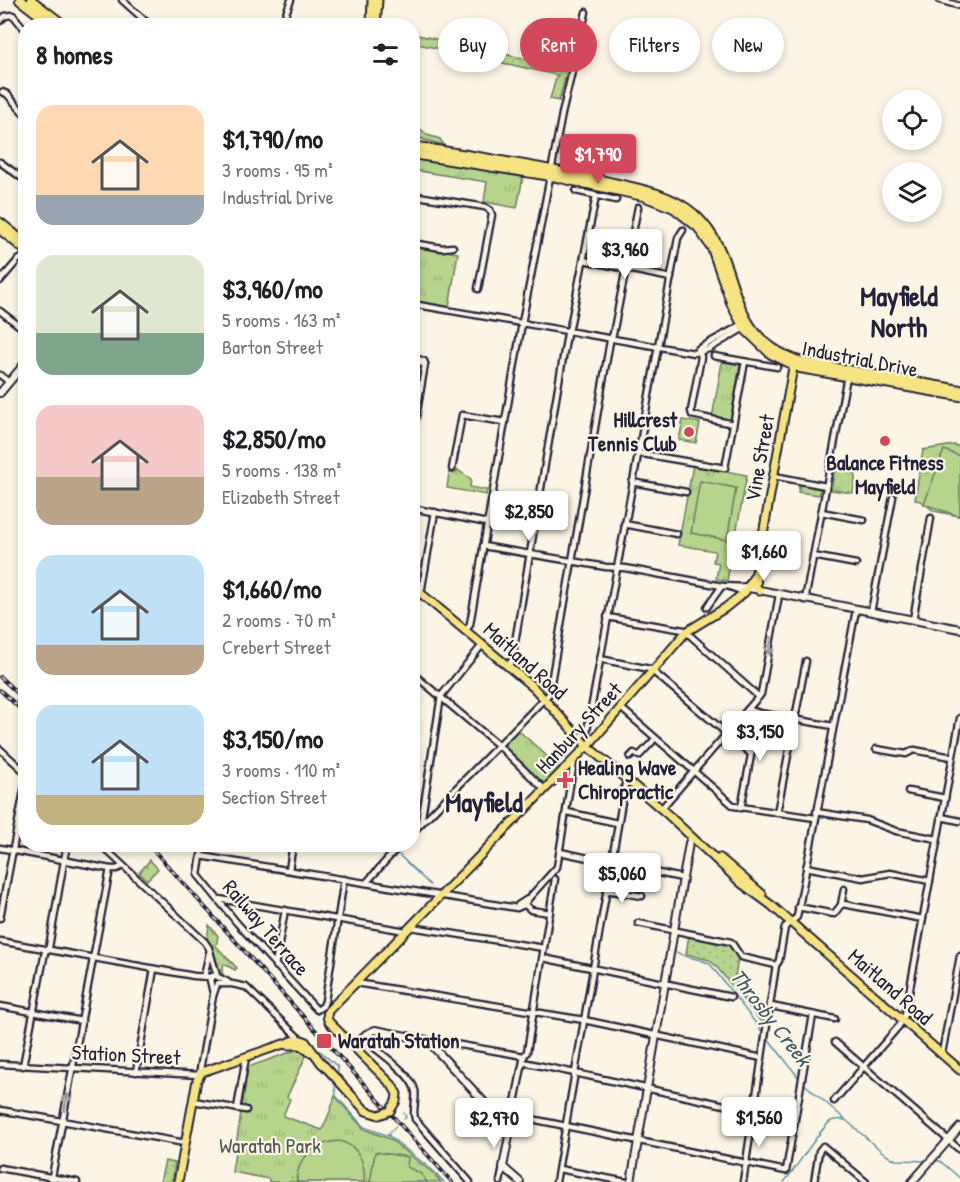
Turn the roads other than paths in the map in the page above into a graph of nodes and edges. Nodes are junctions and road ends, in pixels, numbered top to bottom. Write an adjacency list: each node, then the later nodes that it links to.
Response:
1 (20, 0): 10 (highway)
2 (31, 0): 11 (highway)
3 (122, 0): 12 (street)
4 (291, 0): 13 (street)
5 (372, 0): 14 (main road)
6 (378, 0): 15 (main road)
7 (939, 0): 8 (street)
8 (960, 6)
9 (586, 12): 23 (street)
10 (44, 18)
11 (55, 18)
12 (142, 18)
13 (284, 18)
14 (371, 18)
15 (377, 18)
16 (0, 21): 17 (street)
17 (18, 21)
18 (2, 91): 19 (street)
19 (18, 107)
20 (420, 148): 23 (highway, Industrial Drive)
21 (420, 155): 23 (highway, Industrial Drive)
22 (0, 162): 24 (street)
23 (552, 173): 45 (street); 47 (highway, Industrial Drive)
24 (18, 175)
25 (576, 191): 27 (street)
26 (420, 196): 42 (street)
27 (596, 196): 28 (street); 38 (street)
28 (616, 200)
29 (638, 207): 39 (street)
30 (0, 222): 33 (main road)
31 (0, 230): 35 (main road)
32 (682, 230): 40 (street)
33 (18, 237)
34 (420, 244): 36 (street)
35 (18, 245)
36 (453, 247)
37 (18, 260): 41 (street)
38 (583, 260): 39 (street); 48 (street)
39 (626, 269): 40 (street); 49 (street)
40 (671, 278): 50 (street)
41 (0, 281)
42 (478, 288)
43 (420, 305): 45 (street)
44 (0, 311): 46 (street)
45 (522, 323): 48 (street); 67 (street)
46 (18, 325)
47 (745, 325): 51 (street); 56 (highway, Industrial Drive)
48 (569, 331): 49 (street); 85 (street)
49 (611, 338): 50 (street); 87 (street)
50 (658, 345): 51 (street); 69 (street)
51 (700, 351): 68 (street)
52 (714, 356): 54 (street)
53 (420, 360): 57 (street)
54 (745, 362): 58 (street); 68 (street)
55 (420, 363): 57 (street)
56 (794, 363): 61 (highway, Industrial Drive); 63 (highway, Industrial Drive); 71 (main road, Vine Street)
57 (425, 364): 66 (street)
58 (777, 367)
59 (18, 371): 62 (street)
60 (0, 375): 62 (street)
61 (847, 376): 65 (highway, Industrial Drive); 73 (street)
62 (9, 382): 64 (street)
63 (960, 390)
64 (0, 393)
65 (960, 396)
66 (420, 397)
67 (504, 422): 70 (street); 81 (street)
68 (734, 424): 69 (street)
69 (637, 453): 72 (street)
70 (452, 469)
71 (774, 476): 73 (street); 88 (main road, Vine Street)
72 (632, 482): 74 (street); 82 (street)
73 (826, 486): 78 (street)
74 (686, 492)
75 (893, 497): 99 (street)
76 (420, 509): 77 (street)
77 (435, 512): 81 (street); 94 (street)
78 (821, 512): 80 (street); 86 (street)
79 (931, 518): 101 (street)
80 (864, 520)
81 (487, 523): 84 (street)
82 (624, 524): 83 (street); 90 (street)
83 (677, 534)
84 (483, 546): 85 (street); 103 (street)
85 (530, 554): 87 (street); 108 (street)
86 (813, 556): 89 (street); 96 (street)
87 (572, 561): 90 (street); 113 (street)
88 (758, 563): 92 (main road, Vine Street); 93 (main road)
89 (856, 564)
90 (616, 567): 91 (street); 100 (street)
91 (722, 586): 92 (street); 97 (street)
92 (743, 591): 93 (street); 95 (street); 104 (main road, Hanbury Street)
93 (760, 591): 95 (street)
94 (421, 593): 103 (main road, Maitland Road)
95 (779, 596): 96 (street); 112 (street, one-way to 112)
96 (805, 600): 98 (street)
97 (706, 607)
98 (856, 610): 99 (street); 119 (street)
99 (872, 612): 101 (street)
100 (607, 617): 104 (street); 106 (street)
101 (913, 620): 102 (street)
102 (960, 629)
103 (466, 631): 105 (main road, Maitland Road)
104 (686, 632): 109 (main road, Hanbury Street); 112 (street)
105 (483, 644): 108 (main road, Maitland Road); 111 (street)
106 (600, 659): 109 (street); 121 (street)
107 (806, 661): 118 (street)
108 (508, 666): 113 (main road, Maitland Road)
109 (653, 671): 114 (main road, Hanbury Street); 120 (street)
110 (420, 679): 111 (street)
111 (441, 696): 123 (street); 139 (street)
112 (759, 697): 115 (street)
113 (545, 699): 121 (main road, Maitland Road); 123 (street)
114 (621, 708): 124 (main road, Hanbury Street); 132 (street)
115 (748, 709): 116 (street); 120 (street)
116 (759, 713): 118 (street); 127 (street)
117 (960, 718): 129 (street)
118 (795, 719): 119 (street); 141 (street)
119 (833, 726): 142 (street)
120 (726, 733): 127 (street); 132 (street)
121 (579, 738): 124 (main road, Maitland Road)
122 (653, 741): 128 (street)
123 (498, 745): 134 (street); 147 (street)
124 (587, 746): 130 (main road, Hanbury Street); 133 (main road, Maitland Road)
125 (0, 749): 131 (street)
126 (876, 749): 129 (street)
127 (750, 753): 137 (street)
128 (630, 757)
129 (952, 757): 136 (street)
130 (574, 758): 134 (main road, Hanbury Street); 140 (street)
131 (18, 766)
132 (694, 771): 137 (street); 138 (street)
133 (626, 779): 138 (main road, Maitland Road); 145 (street)
134 (544, 789): 174 (main road, Hanbury Street)
135 (908, 791): 136 (street)
136 (945, 798): 143 (street)
137 (741, 808): 141 (street)
138 (661, 809): 148 (main road, Maitland Road)
139 (420, 811)
140 (567, 812): 145 (street); 159 (street)
141 (777, 813): 142 (street)
142 (816, 815): 149 (street); 164 (street)
143 (941, 817): 144 (street); 149 (street)
144 (960, 821)
145 (617, 823): 162 (street)
146 (18, 824): 151 (street)
147 (420, 824)
148 (692, 837): 168 (street); 186 (main road, Maitland Road)
149 (938, 840): 170 (street)
150 (0, 848): 151 (street)
151 (13, 851): 152 (street); 182 (street)
152 (18, 852)
153 (19, 852): 161 (street)
154 (66, 852): 161 (street)
155 (108, 852): 163 (street)
156 (202, 852): 160 (street)
157 (292, 852): 166 (street)
158 (395, 852): 171 (street)
159 (560, 852): 162 (street); 167 (street)
160 (201, 856): 166 (street); 176 (street, Railway Terrace)
161 (64, 860): 165 (street); 192 (street)
162 (611, 862): 168 (street); 173 (street)
163 (123, 866): 165 (street); 191 (street)
164 (806, 867): 170 (street); 179 (street)
165 (110, 870): 194 (street)
166 (289, 870): 169 (street)
167 (553, 877): 177 (street); 181 (street)
168 (682, 878): 188 (street)
169 (344, 879): 171 (street); 183 (street)
170 (930, 880): 184 (street)
171 (366, 883): 174 (street)
172 (844, 889): 178 (street)
173 (606, 890): 175 (street); 198 (street)
174 (442, 895): 177 (street); 187 (main road, Hanbury Street)
175 (642, 896)
176 (219, 899): 180 (street); 197 (street, Railway Terrace)
177 (523, 904): 181 (street)
178 (841, 905): 179 (street); 184 (street)
179 (798, 907): 186 (street)
180 (285, 909): 183 (street); 197 (street)
181 (550, 913): 190 (street)
182 (0, 918)
183 (338, 918): 187 (street); 197 (street, Railway Terrace)
184 (923, 919): 216 (street)
185 (638, 922): 188 (street)
186 (791, 922): 196 (street); 216 (main road, Maitland Road)
187 (408, 929): 190 (street); 204 (main road, Hanbury Street)
188 (673, 930): 196 (street); 203 (street)
189 (0, 941): 192 (street)
190 (544, 948): 195 (street)
191 (209, 949): 201 (street); 202 (street)
192 (46, 950): 194 (street); 211 (street)
193 (960, 956): 225 (street)
194 (94, 958): 199 (street); 217 (street)
195 (543, 958): 198 (street); 212 (street)
196 (776, 965): 210 (street)
197 (275, 966)
198 (593, 968): 203 (street); 215 (street)
199 (154, 969): 200 (street); 234 (street)
200 (194, 976): 201 (street); 202 (street)
201 (204, 977): 202 (street)
202 (213, 979): 205 (street); 206 (street); 207 (street)
203 (664, 982): 208 (street); 218 (street)
204 (356, 983): 212 (street); 222 (main road, Hanbury Street)
205 (217, 984): 206 (street); 207 (street)
206 (234, 984): 219 (street)
207 (213, 996): 236 (street)
208 (731, 997)
209 (0, 1006): 211 (street)
210 (771, 1006): 213 (street); 227 (street)
211 (33, 1012): 217 (street); 230 (street)
212 (533, 1013): 215 (street); 228 (street)
213 (813, 1015): 214 (street); 251 (street)
214 (835, 1019)
215 (584, 1020): 218 (street); 235 (street)
216 (902, 1020): 225 (main road, Maitland Road); 231 (street)
217 (82, 1021): 232 (street)
218 (656, 1035): 227 (street); 237 (street)
219 (296, 1039): 224 (main road); 226 (main road, Station Street)
220 (835, 1042): 231 (street)
221 (370, 1045): 258 (street)
222 (354, 1046): 223 (street); 224 (main road, bridge)
223 (434, 1046): 228 (street); 252 (street)
224 (308, 1048): 226 (main road, Station Street)
225 (940, 1053): 233 (main road, Maitland Road)
226 (246, 1057): 236 (main road, Station Street); 240 (street)
227 (762, 1058): 243 (street)
228 (523, 1059): 235 (street); 245 (street)
229 (0, 1064): 230 (street, Station Street)
230 (23, 1066): 232 (street, Station Street)
231 (863, 1067): 239 (street); 247 (street)
232 (73, 1068): 234 (street, Station Street); 244 (street, one-way to 232)
233 (960, 1070)
234 (136, 1072): 236 (street, Station Street)
235 (576, 1073): 237 (street); 245 (street)
236 (199, 1076): 238 (main road)
237 (647, 1088): 243 (street); 248 (street)
238 (193, 1101): 240 (street); 249 (main road)
239 (834, 1101)
240 (237, 1109): 242 (street)
241 (0, 1110): 244 (street)
242 (246, 1110)
243 (753, 1111): 251 (street)
244 (63, 1120): 249 (street); 255 (street)
245 (567, 1126): 248 (street); 254 (street)
246 (960, 1126): 247 (street)
247 (948, 1140): 250 (street); 267 (street)
248 (638, 1141): 251 (street); 263 (street)
249 (185, 1143): 257 (main road)
250 (960, 1150)
251 (745, 1163): 264 (street)
252 (503, 1167): 259 (street); 260 (street)
253 (0, 1168): 255 (street)
254 (559, 1169): 261 (street); 262 (street)
255 (51, 1180): 256 (street)
256 (77, 1182)
257 (178, 1182)
258 (470, 1182)
259 (500, 1182)
260 (520, 1182)
261 (556, 1182)
262 (626, 1182)
263 (632, 1182)
264 (743, 1182)
265 (813, 1182): 266 (street)
266 (866, 1182)
267 (913, 1182)

